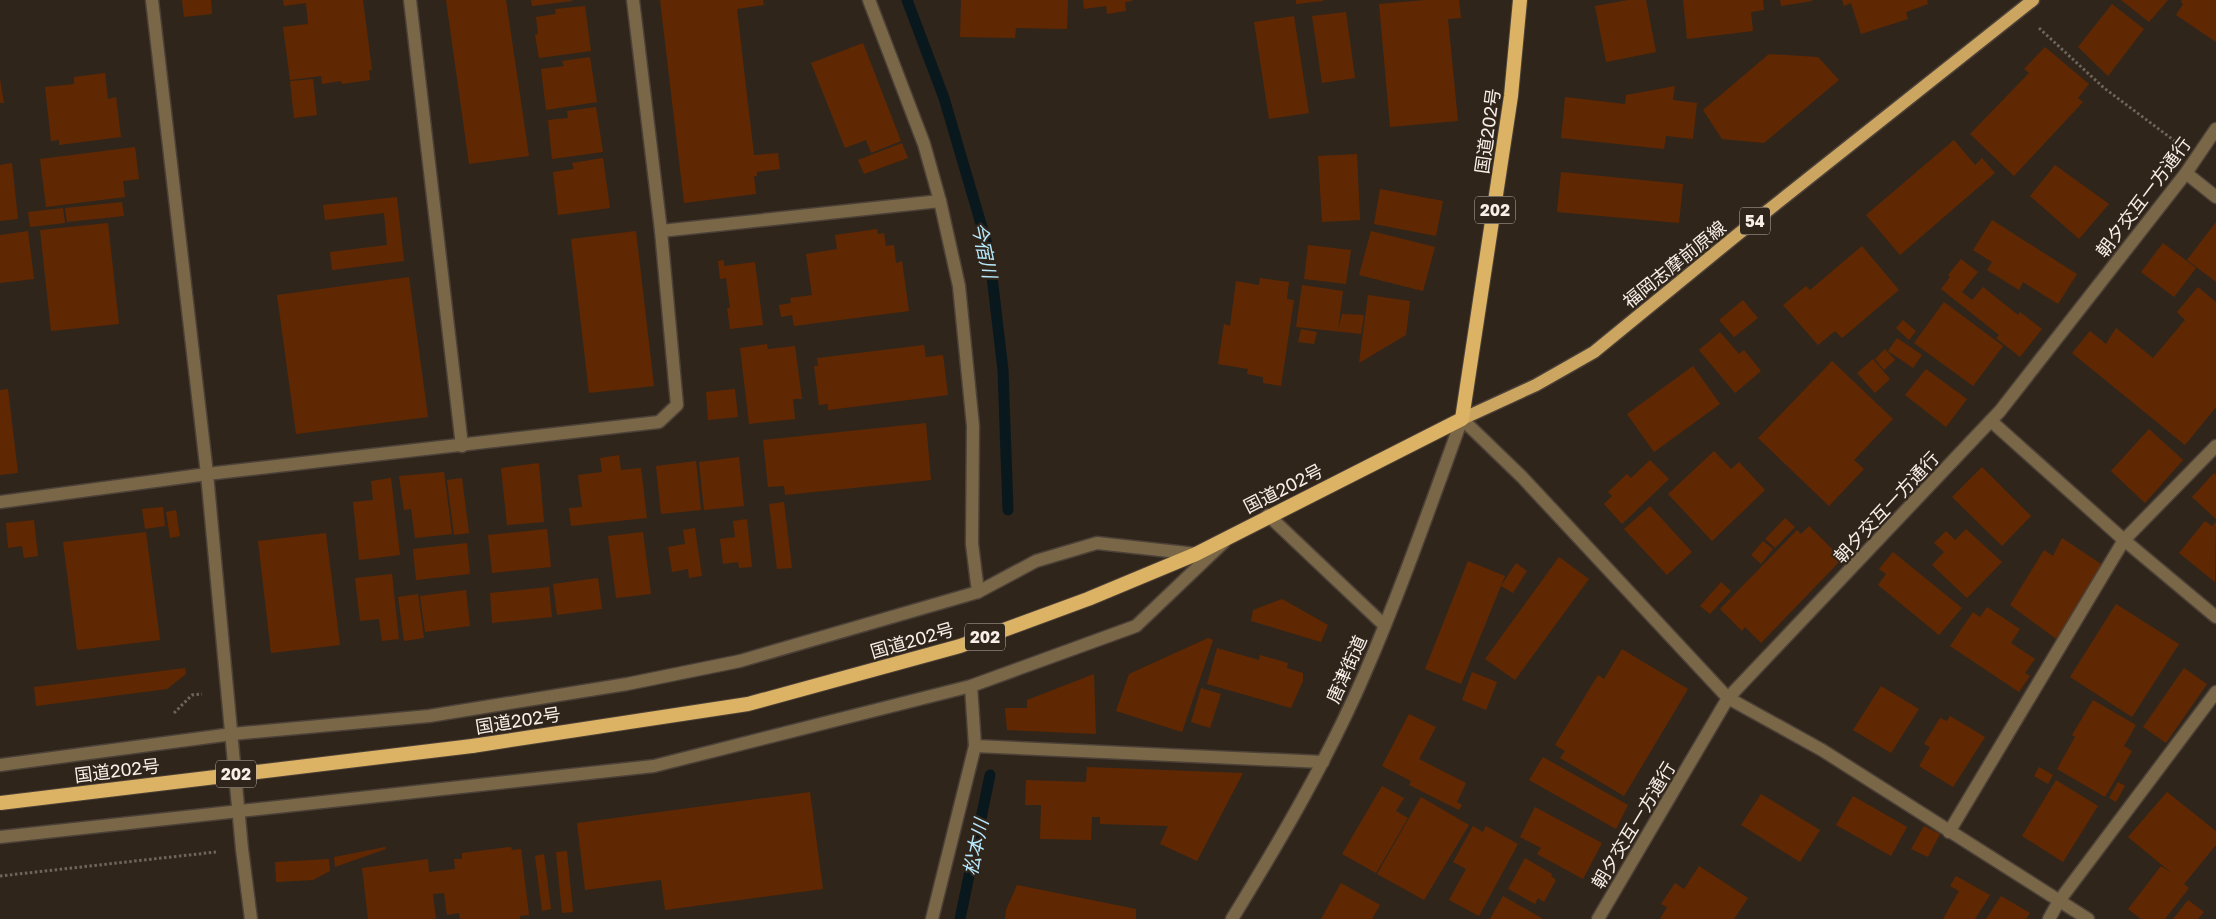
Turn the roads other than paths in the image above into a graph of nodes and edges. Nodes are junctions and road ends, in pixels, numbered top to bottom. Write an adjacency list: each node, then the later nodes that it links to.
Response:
1 (152, 0): 16 (street)
2 (410, 0): 14 (street)
3 (633, 0): 11 (street)
4 (869, 0): 10 (street)
5 (1520, 0): 12 (highway, 国道202号 / 202)
6 (2033, 0): 12 (main road, 福岡志摩前原線 / 54)
7 (2216, 128): 8 (street, 朝夕交互一方通行)
8 (2186, 173): 9 (street); 13 (street, 朝夕交互一方通行)
9 (2216, 197)
10 (940, 201): 11 (street); 22 (street)
11 (661, 231): 14 (street)
12 (1462, 419): 18 (highway, 国道202号 / 202); 24 (street, 唐津街道); 27 (street)
13 (1991, 421): 20 (street); 27 (street, 朝夕交互一方通行)
14 (462, 446): 16 (street)
15 (2216, 446): 20 (street)
16 (207, 474): 17 (street); 28 (street)
17 (0, 502)
18 (1268, 516): 19 (highway, 国道202号 / 202); 24 (street)
19 (1232, 535): 21 (highway, 国道202号 / 202); 25 (street)
20 (2124, 540): 23 (street); 34 (street)
21 (1196, 554): 22 (street); 32 (highway, 国道202号 / 202, bridge)
22 (978, 592): 28 (street)
23 (2216, 618)
24 (1384, 624): 30 (street, 唐津街道)
25 (971, 686): 29 (street); 33 (street)
26 (2216, 692): 36 (street)
27 (1728, 698): 34 (street); 40 (street, 朝夕交互一方通行)
28 (232, 734): 31 (street); 33 (street)
29 (975, 746): 30 (street); 38 (street)
30 (1323, 762): 39 (street, 唐津街道)
31 (0, 765)
32 (0, 803)
33 (240, 812): 35 (street); 37 (street)
34 (1948, 832): 36 (street)
35 (0, 838)
36 (2059, 902): 41 (street); 42 (street)
37 (251, 919)
38 (932, 919)
39 (1232, 919)
40 (1598, 919)
41 (2049, 919)
42 (2088, 919)

